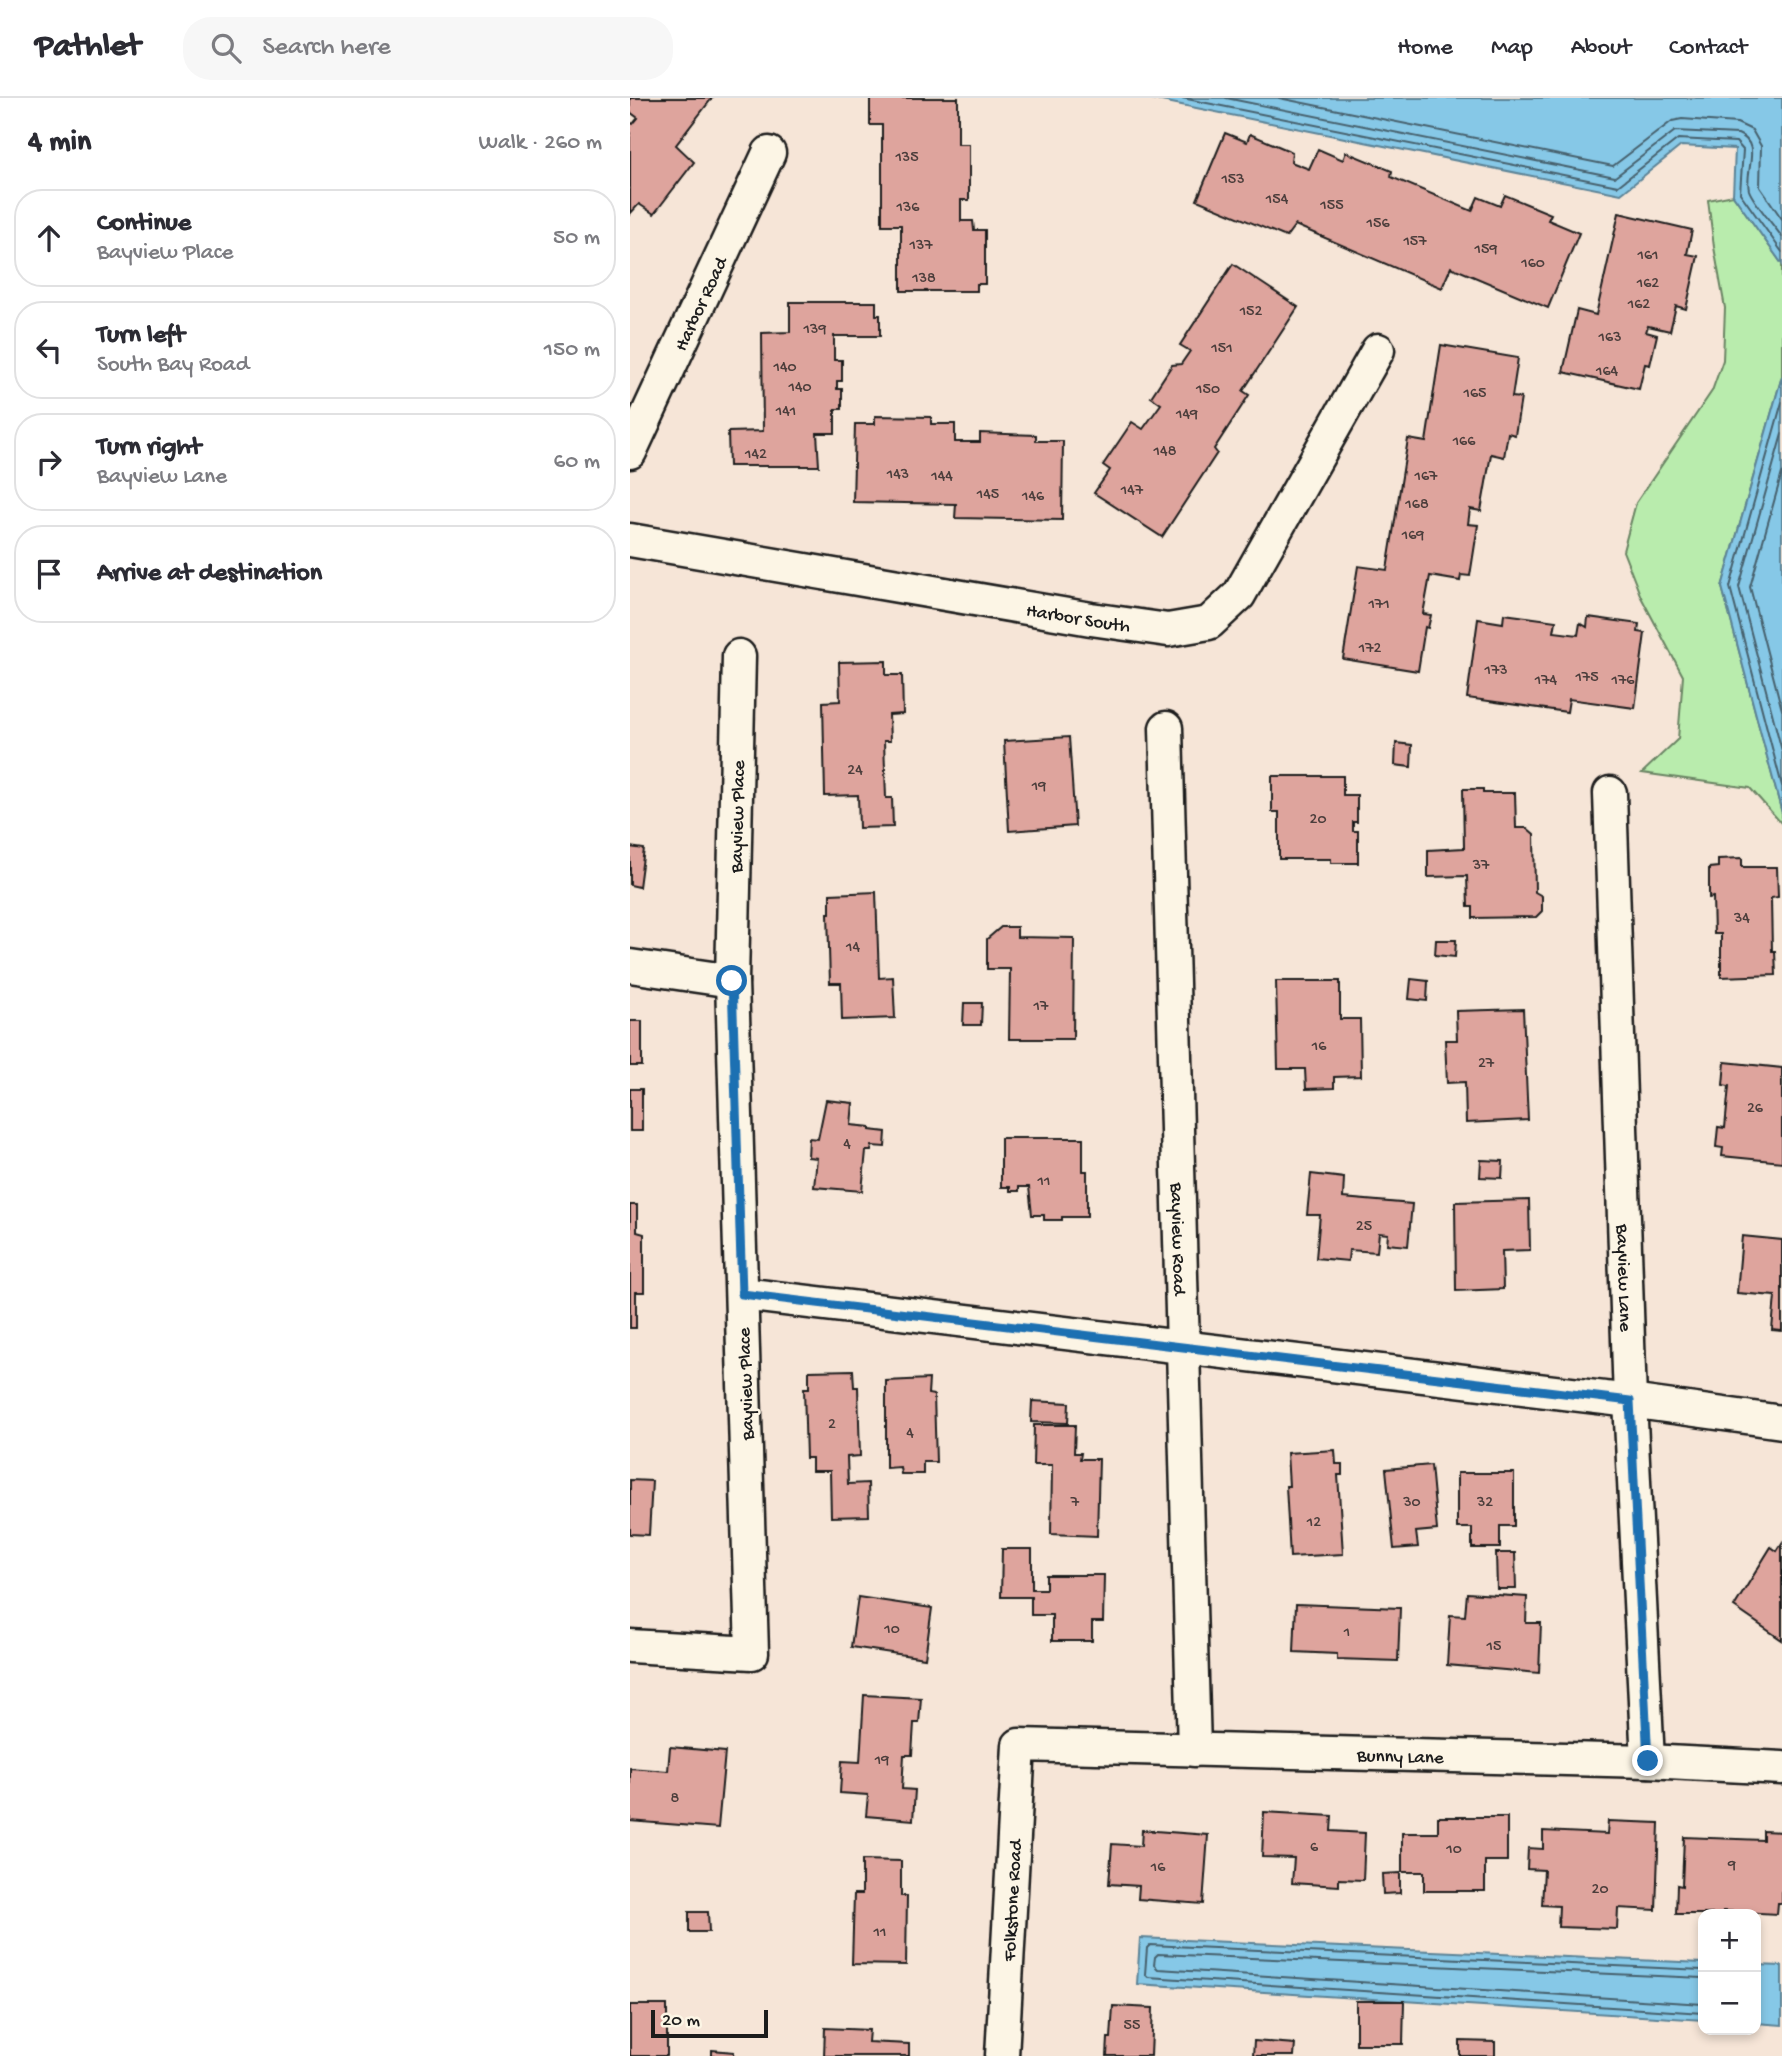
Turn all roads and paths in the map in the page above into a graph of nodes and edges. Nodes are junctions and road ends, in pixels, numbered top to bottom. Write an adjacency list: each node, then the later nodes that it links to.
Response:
1 (769, 153): 3 (street, Harbor Road)
2 (1378, 350): 4 (street, Harbor South)
3 (630, 452)
4 (630, 540)
5 (739, 656): 9 (street, Bayview Place)
6 (1166, 728): 11 (street, Bayview Road)
7 (1610, 793): 12 (street, Bayview Lane)
8 (630, 966): 9 (street)
9 (732, 981): 10 (street, Bayview Place)
10 (742, 1294): 11 (street); 14 (street, Bayview Place)
11 (1183, 1347): 12 (street); 16 (street, Bayview Road)
12 (1630, 1401): 13 (street); 17 (street, Bayview Lane)
13 (1782, 1422)
14 (630, 1646)
15 (1019, 1745): 16 (street, Bunny Lane); 19 (street, Folkstone Road)
16 (1194, 1750): 17 (street, Bunny Lane)
17 (1648, 1761): 18 (street, Bunny Lane)
18 (1782, 1768)
19 (1002, 2056)

